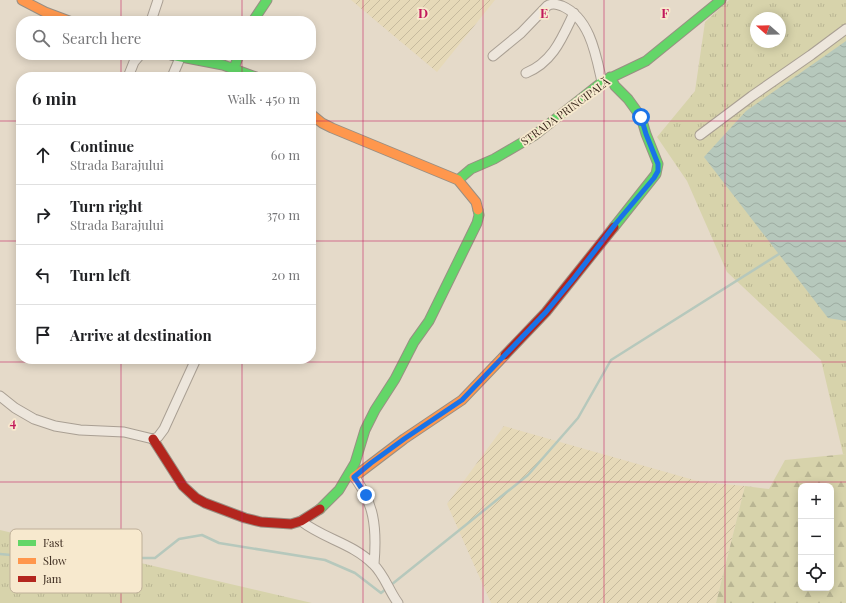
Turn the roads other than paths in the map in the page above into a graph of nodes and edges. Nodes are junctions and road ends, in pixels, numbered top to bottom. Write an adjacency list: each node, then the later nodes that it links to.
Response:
1 (22, 0): 6 (street)
2 (158, 0): 7 (street)
3 (267, 0): 8 (street)
4 (721, 0): 20 (street, STRADA PRINCIPALĂ)
5 (574, 13): 10 (street); 19 (street); 20 (street)
6 (56, 16)
7 (153, 16)
8 (256, 16)
9 (846, 29): 22 (street)
10 (493, 56)
11 (136, 60): 16 (street)
12 (175, 60): 17 (street)
13 (200, 60): 15 (street)
14 (237, 60): 15 (street)
15 (234, 68): 18 (street)
16 (130, 72)
17 (173, 72)
18 (244, 72)
19 (526, 73)
20 (606, 80): 23 (street, STRADA PRINCIPALĂ); 27 (street)
21 (316, 119): 23 (street)
22 (700, 135)
23 (458, 180): 27 (street)
24 (194, 364): 26 (street)
25 (0, 396): 26 (street)
26 (153, 439): 28 (street)
27 (352, 475): 28 (street); 29 (street)
28 (301, 521): 29 (street)
29 (375, 566): 30 (street)
30 (398, 603)

